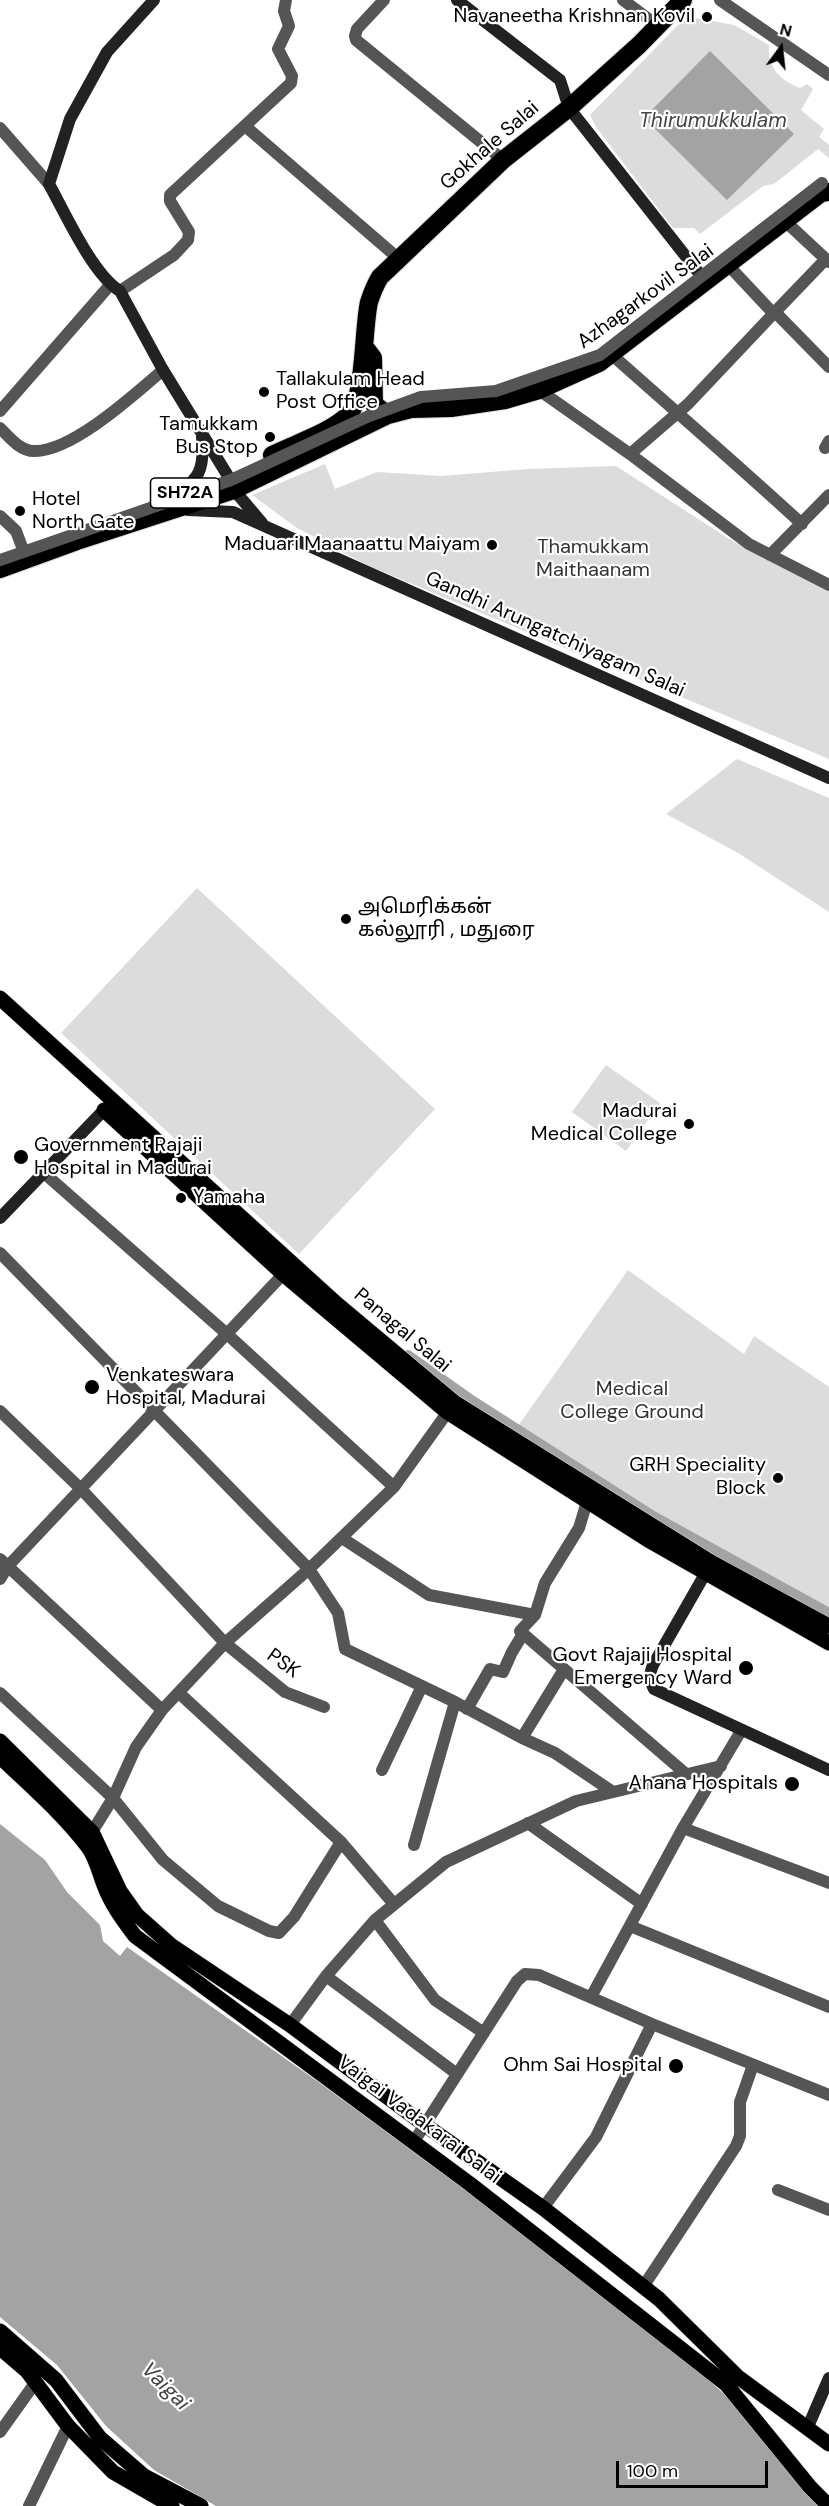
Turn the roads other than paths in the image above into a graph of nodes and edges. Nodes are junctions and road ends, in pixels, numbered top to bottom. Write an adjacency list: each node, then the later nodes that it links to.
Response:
1 (154, 0): 14 (street)
2 (286, 0): 11 (street)
3 (384, 0): 13 (street)
4 (457, 0): 10 (street)
5 (623, 0): 8 (street)
6 (683, 0): 8 (highway, Gokhale Salai)
7 (720, 0): 9 (street)
8 (658, 26): 10 (highway, Gokhale Salai)
9 (829, 75)
10 (569, 108): 13 (highway, Gokhale Salai); 20 (street)
11 (245, 126): 18 (street); 21 (street)
12 (1, 134): 14 (street)
13 (502, 160): 18 (highway, Gokhale Salai)
14 (49, 184): 21 (street, Gandhi Arungatchiyagam Salai)
15 (825, 187): 16 (highway, Azhagarkovil Salai / SH72A); 44 (street, bridge)
16 (786, 222): 17 (street); 19 (highway, Azhagarkovil Salai / SH72A)
17 (827, 258): 22 (street)
18 (399, 259): 23 (highway, Gokhale Salai)
19 (728, 264): 20 (highway, Azhagarkovil Salai / SH72A); 22 (street)
20 (706, 282): 24 (highway, Azhagarkovil Salai / SH72A)
21 (115, 288): 26 (street, Gandhi Arungatchiyagam Salai); 29 (street)
22 (774, 312): 25 (street); 30 (street)
23 (364, 346): 28 (highway, Gokhale Salai); 31 (highway, Gokhale Salai)
24 (611, 354): 27 (highway, Azhagarkovil Salai / SH72A); 30 (street)
25 (829, 367)
26 (163, 370): 32 (street); 33 (street, Gandhi Arungatchiyagam Salai)
27 (539, 390): 31 (highway, Azhagarkovil Salai / SH72A); 34 (street)
28 (356, 404): 35 (highway, Azhagarkovil Salai / SH72A)
29 (0, 411)
30 (677, 414): 34 (street); 39 (street)
31 (388, 415): 35 (highway, Azhagarkovil Salai / SH72A)
32 (0, 428)
33 (202, 433): 35 (street, Gandhi Arungatchiyagam Salai); 37 (street)
34 (630, 454): 43 (street)
35 (231, 483): 37 (highway, Azhagarkovil Salai / SH72A); 40 (street, Gandhi Arungatchiyagam Salai)
36 (829, 495): 39 (street)
37 (169, 505): 40 (street, Gandhi Arungatchiyagam Salai); 41 (highway, Azhagarkovil Salai / SH72A); 45 (highway, Azhagarkovil Salai / SH72A)
38 (0, 516): 41 (street)
39 (802, 524): 43 (street)
40 (265, 526): 47 (street, Gandhi Arungatchiyagam Salai)
41 (22, 547): 42 (highway, Azhagarkovil Salai / SH72A)
42 (0, 554)
43 (770, 555): 46 (street)
44 (0, 560)
45 (0, 568)
46 (829, 585)
47 (829, 778)
48 (0, 998): 53 (main road, Panagal Salai)
49 (104, 1110): 50 (street); 53 (main road, Panagal Salai)
50 (44, 1173): 51 (street); 54 (street)
51 (0, 1218)
52 (0, 1253): 57 (street)
53 (288, 1268): 54 (street); 55 (main road, Panagal Salai)
54 (226, 1334): 57 (street); 59 (street)
55 (451, 1407): 58 (main road, Panagal Salai); 59 (street); 61 (main road, Panagal Salai)
56 (0, 1411): 60 (street, PSK)
57 (153, 1412): 60 (street); 65 (street)
58 (591, 1486): 61 (street); 64 (main road, Panagal Salai)
59 (394, 1487): 62 (street)
60 (81, 1489): 63 (street); 70 (street, PSK)
61 (587, 1502): 64 (main road, Panagal Salai); 67 (street)
62 (342, 1538): 65 (street); 67 (street)
63 (4, 1562): 66 (street); 79 (street)
64 (708, 1568): 68 (main road, Panagal Salai); 71 (main road, Panagal Salai); 80 (street)
65 (309, 1569): 70 (street); 73 (street)
66 (0, 1580)
67 (535, 1616): 69 (street)
68 (829, 1626)
69 (523, 1634): 72 (street); 78 (street)
70 (225, 1643): 75 (street); 77 (street, PSK)
71 (829, 1643)
72 (563, 1671): 81 (street); 87 (street)
73 (422, 1686): 76 (street); 85 (street)
74 (0, 1693): 89 (street)
75 (179, 1694): 79 (street); 93 (street)
76 (455, 1702): 78 (street); 94 (street)
77 (324, 1707)
78 (467, 1709): 81 (street)
79 (162, 1710): 89 (street)
80 (741, 1731): 84 (street); 86 (street)
81 (522, 1738): 88 (street)
82 (0, 1741): 92 (main road, Vaigai Vadakarai Salai)
83 (0, 1757): 110 (main road, Vaigai Vadakarai Salai)
84 (721, 1766): 87 (street); 91 (street)
85 (382, 1770)
86 (829, 1770)
87 (686, 1774): 88 (street)
88 (613, 1792): 90 (street)
89 (113, 1798): 92 (street); 93 (street)
90 (528, 1823): 96 (street); 97 (street)
91 (683, 1828): 95 (street); 97 (street)
92 (92, 1832): 104 (main road, Vaigai Vadakarai Salai)
93 (341, 1842): 96 (street)
94 (414, 1845)
95 (829, 1883)
96 (393, 1903): 98 (street)
97 (642, 1904): 99 (street)
98 (375, 1920): 100 (street); 105 (street)
99 (630, 1926): 101 (street); 102 (street)
100 (326, 1976): 104 (street); 107 (street)
101 (591, 1996): 103 (street); 105 (street)
102 (829, 2007)
103 (652, 2024): 106 (street); 112 (street)
104 (290, 2025): 109 (main road, Vaigai Vadakarai Salai)
105 (484, 2033): 107 (street)
106 (753, 2065): 108 (street); 114 (street)
107 (457, 2074): 109 (street)
108 (829, 2095)
109 (425, 2125): 110 (street); 112 (main road, Vaigai Vadakarai Salai)
110 (413, 2143): 126 (main road, Vaigai Vadakarai Salai)
111 (778, 2190): 113 (street)
112 (543, 2208): 114 (main road, Vaigai Vadakarai Salai)
113 (829, 2210)
114 (643, 2287): 120 (main road, Vaigai Vadakarai Salai)
115 (0, 2331): 125 (main road)
116 (0, 2348): 118 (main road)
117 (829, 2378): 120 (street)
118 (35, 2383): 119 (main road); 121 (street)
119 (68, 2426): 123 (street); 124 (main road)
120 (807, 2429): 122 (main road, Vaigai Vadakarai Salai)
121 (0, 2430)
122 (829, 2444)
123 (29, 2506)
124 (172, 2506)
125 (201, 2506)
126 (829, 2506)

